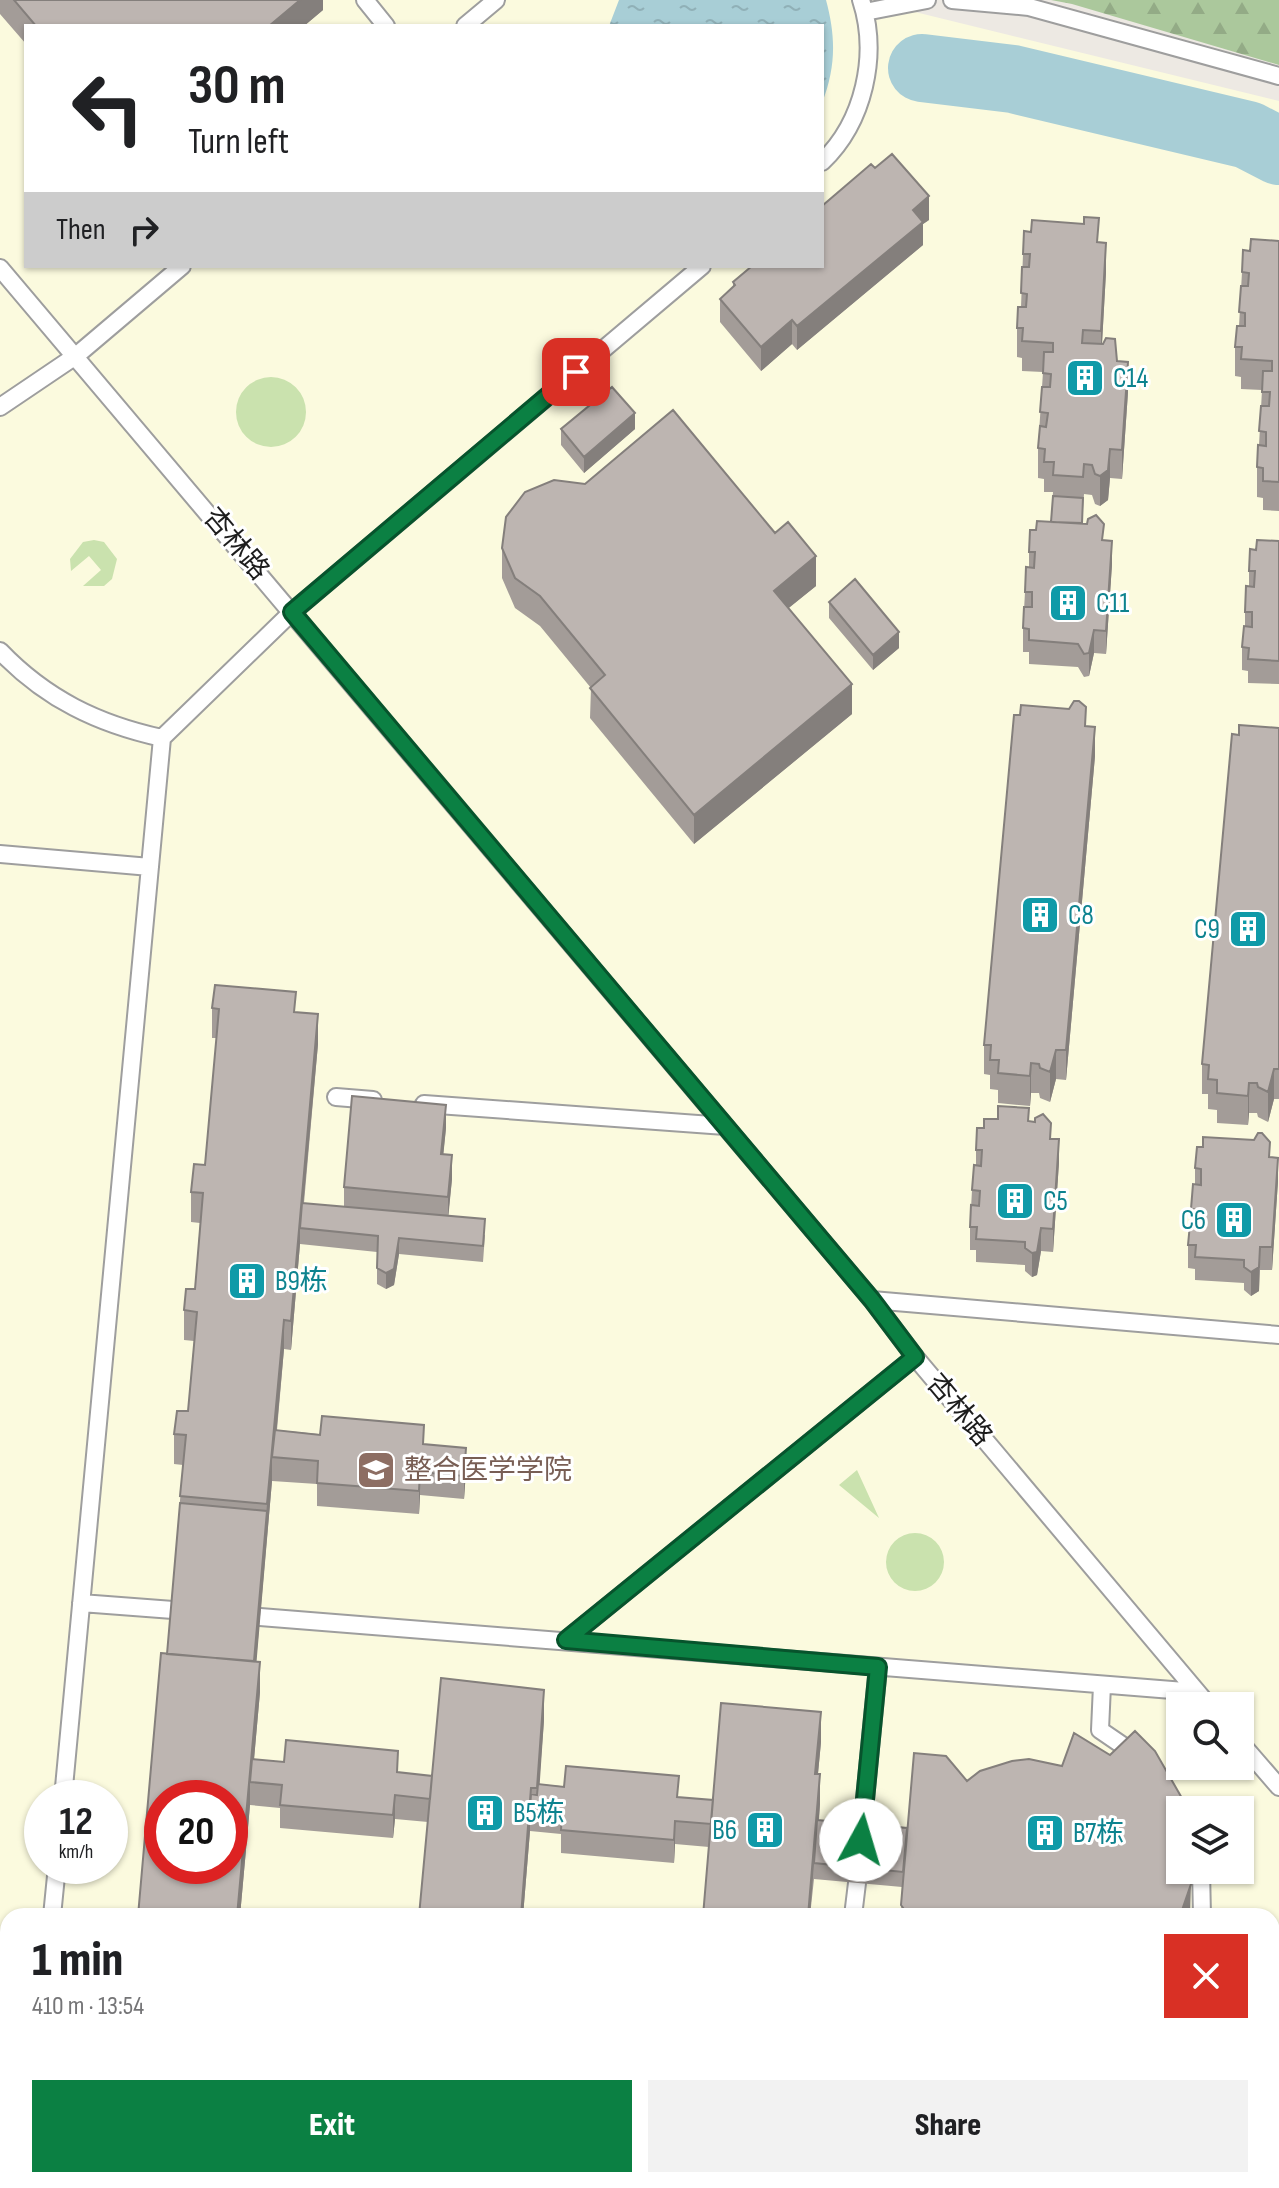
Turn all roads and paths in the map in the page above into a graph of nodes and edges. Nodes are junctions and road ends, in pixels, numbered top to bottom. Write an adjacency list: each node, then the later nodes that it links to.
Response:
1 (365, 0): 6 (lane)
2 (496, 0): 7 (lane)
3 (927, 0): 5 (lane)
4 (952, 0): 8 (lane)
5 (863, 6): 9 (lane)
6 (384, 24)
7 (467, 24)
8 (1279, 76)
9 (824, 160)
10 (0, 268): 13 (lane, 杏林路)
11 (180, 268): 13 (lane)
12 (700, 268): 15 (lane)
13 (77, 355): 14 (lane); 15 (lane, 杏林路)
14 (0, 407)
15 (292, 612): 17 (lane); 21 (lane, 杏林路)
16 (0, 651): 17 (lane)
17 (162, 738): 19 (lane)
18 (0, 854): 19 (lane)
19 (150, 867): 25 (lane)
20 (336, 1097): 21 (lane)
21 (725, 1126): 22 (lane, 杏林路)
22 (872, 1300): 23 (lane); 24 (lane, 杏林路)
23 (1279, 1335)
24 (915, 1357): 28 (lane); 31 (lane, 杏林路)
25 (81, 1603): 26 (lane); 34 (lane)
26 (173, 1610)
27 (260, 1617): 28 (lane)
28 (566, 1640): 29 (lane)
29 (878, 1667): 30 (lane); 36 (lane)
30 (1102, 1685): 31 (lane); 33 (lane)
31 (1197, 1692)
32 (1254, 1758): 35 (lane)
33 (1148, 1764)
34 (65, 1780)
35 (1279, 1787)
36 (861, 1840)
37 (857, 1883): 41 (lane)
38 (55, 1884): 40 (lane)
39 (1201, 1884): 42 (lane)
40 (53, 1908)
41 (854, 1908)
42 (1202, 1908)

